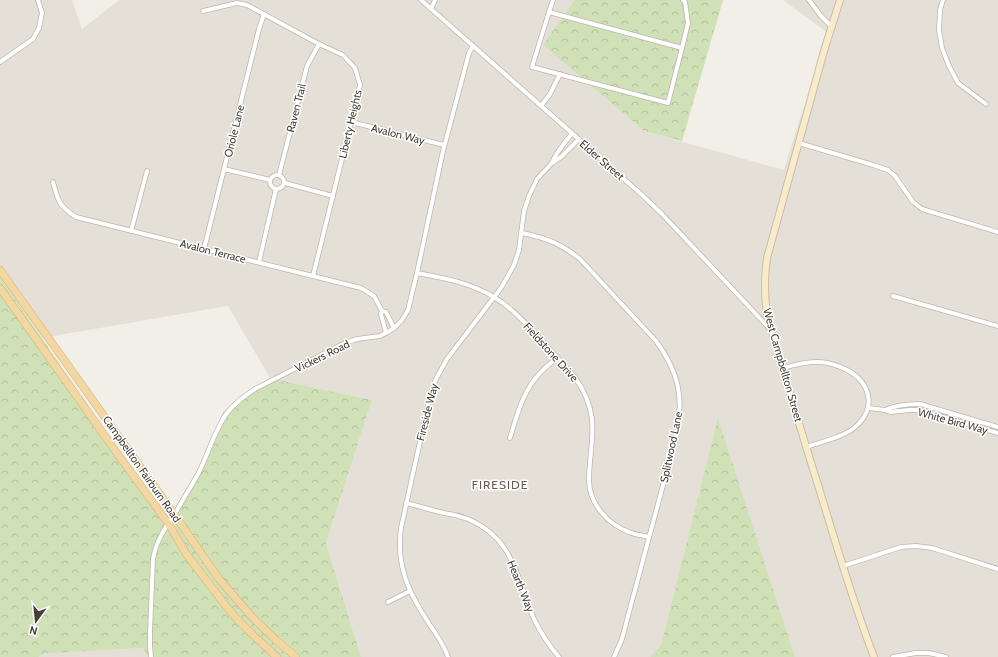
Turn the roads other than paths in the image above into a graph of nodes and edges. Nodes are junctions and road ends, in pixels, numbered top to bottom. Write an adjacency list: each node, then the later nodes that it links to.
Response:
1 (38, 0): 17 (street)
2 (421, 0): 9 (street, Elder Street)
3 (435, 0): 9 (street)
4 (553, 0): 11 (street)
5 (683, 0): 16 (street)
6 (809, 0): 13 (street)
7 (840, 0): 13 (main road, West Campbellton Street)
8 (943, 0): 19 (street)
9 (431, 9): 15 (street, Elder Street)
10 (203, 11): 12 (street, Liberty Heights)
11 (550, 12): 16 (street); 18 (street)
12 (264, 14): 14 (street, Liberty Heights); 27 (street, Oriole Lane)
13 (832, 27): 24 (main road, West Campbellton Street)
14 (319, 44): 21 (street, Liberty Heights); 29 (street, Raven Trail)
15 (473, 46): 20 (street, Elder Street); 25 (street, Vickers Road)
16 (682, 48): 18 (street)
17 (0, 62)
18 (560, 74): 20 (street)
19 (986, 104)
20 (541, 106): 22 (street, Elder Street)
21 (351, 122): 25 (street, Avalon Way); 34 (street, Liberty Heights)
22 (572, 133): 23 (street, Elder Street); 26 (street, Fireside Way)
23 (579, 139): 26 (street, Fireside Way); 49 (street, Elder Street)
24 (799, 143): 36 (street); 49 (main road, West Campbellton Street)
25 (444, 145): 41 (street, Vickers Road)
26 (552, 163): 37 (street, Fireside Way)
27 (224, 169): 30 (street); 38 (street, Oriole Lane)
28 (147, 171): 35 (street)
29 (279, 175): 30 (street); 32 (street)
30 (270, 180): 33 (street)
31 (53, 182): 35 (street, Avalon Terrace)
32 (285, 183): 33 (street); 34 (street)
33 (276, 189): 39 (street)
34 (333, 196): 42 (street, Liberty Heights)
35 (131, 231): 38 (street, Avalon Terrace)
36 (998, 232)
37 (522, 233): 45 (street, Fireside Way); 62 (street, Splitwood Lane)
38 (204, 249): 39 (street, Avalon Terrace)
39 (259, 262): 42 (street, Avalon Terrace)
40 (0, 270): 60 (main road, Campbellton Fairburn Road)
41 (417, 273): 45 (street, Fieldstone Drive); 48 (street, Vickers Road)
42 (313, 276): 46 (street, Avalon Terrace)
43 (0, 288): 61 (main road, Campbellton Fairburn Road)
44 (893, 296): 47 (street)
45 (495, 297): 51 (street, Fieldstone Drive); 59 (street, Fireside Way)
46 (382, 311): 48 (street, Avalon Terrace); 50 (street, Avalon Terrace)
47 (998, 326)
48 (394, 328): 50 (street, Vickers Road)
49 (772, 331): 52 (main road, West Campbellton Street)
50 (386, 333): 60 (street, Vickers Road)
51 (557, 357): 57 (street); 62 (street, Fieldstone Drive)
52 (782, 368): 53 (street); 58 (main road, West Campbellton Street)
53 (869, 408): 54 (street, White Bird Way); 58 (street)
54 (885, 410): 55 (street, White Bird Way); 56 (street, White Bird Way)
55 (998, 427)
56 (998, 433)
57 (510, 438)
58 (806, 446): 63 (main road, West Campbellton Street)
59 (406, 503): 65 (street, Fireside Way); 71 (street, Hearth Way)
60 (174, 514): 61 (street, Vickers Road); 69 (main road, Campbellton Fairburn Road)
61 (168, 523): 67 (street, Vickers Road); 68 (main road, Campbellton Fairburn Road)
62 (649, 537): 72 (street, Splitwood Lane)
63 (843, 566): 64 (street); 73 (main road, West Campbellton Street)
64 (998, 569)
65 (410, 591): 66 (street); 70 (street, Fireside Way)
66 (388, 602)
67 (151, 657)
68 (277, 657)
69 (296, 657)
70 (448, 657)
71 (559, 657)
72 (614, 657)
73 (874, 657)
74 (893, 657): 75 (street)
75 (946, 657)

